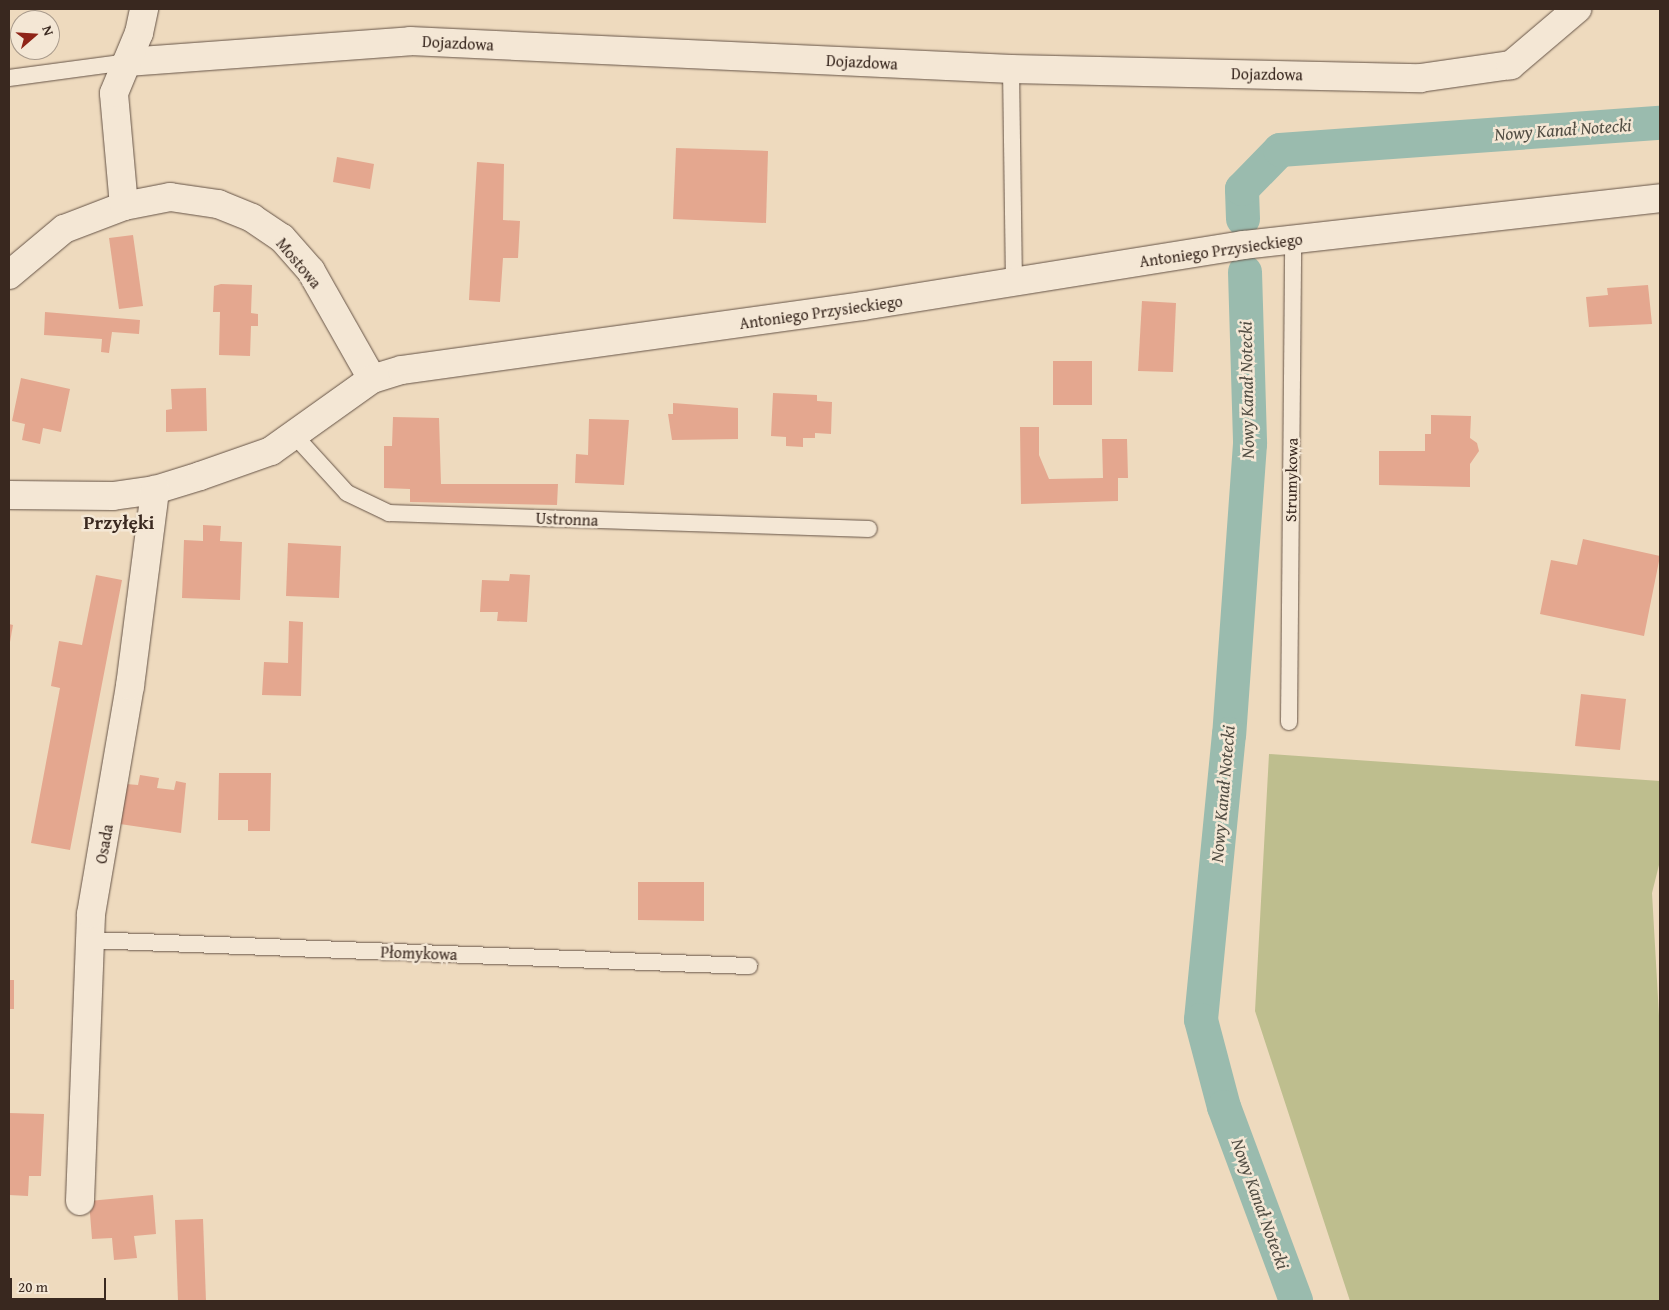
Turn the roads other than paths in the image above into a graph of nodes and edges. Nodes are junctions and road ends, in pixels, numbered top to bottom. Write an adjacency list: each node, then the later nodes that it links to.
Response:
1 (144, 9): 3 (street)
2 (1577, 9): 4 (street, Dojazdowa)
3 (127, 62): 4 (street, Dojazdowa); 5 (lane); 7 (street)
4 (1011, 69): 10 (lane)
5 (9, 78)
6 (1660, 198): 8 (street, Antoniego Przysieckiego)
7 (124, 206): 9 (street, Mostowa); 11 (street, Mostowa)
8 (1293, 239): 10 (street, Antoniego Przysieckiego); 16 (lane, Strumykowa)
9 (9, 275)
10 (1014, 282): 11 (street, Antoniego Przysieckiego)
11 (372, 379): 12 (street, Antoniego Przysieckiego)
12 (295, 436): 13 (street, Antoniego Przysieckiego); 15 (lane, Ustronna)
13 (155, 490): 14 (street, Antoniego Przysieckiego); 17 (street, Osada)
14 (9, 495)
15 (869, 529)
16 (1289, 722)
17 (90, 940): 18 (lane, Płomykowa); 19 (street, Osada)
18 (748, 966)
19 (80, 1201)

